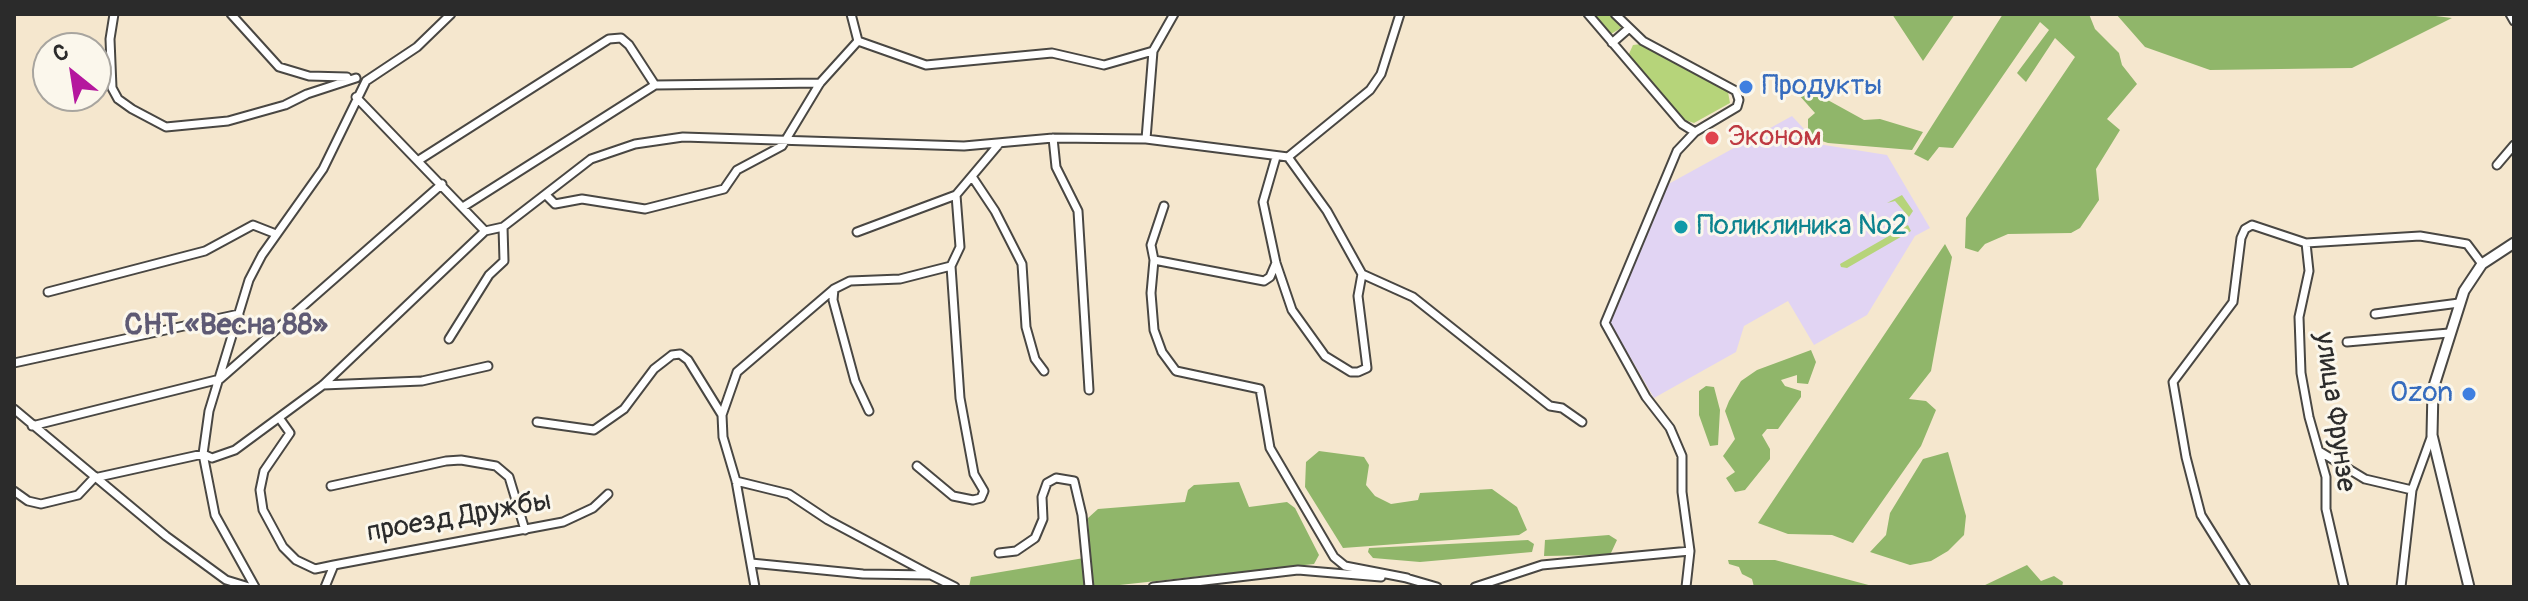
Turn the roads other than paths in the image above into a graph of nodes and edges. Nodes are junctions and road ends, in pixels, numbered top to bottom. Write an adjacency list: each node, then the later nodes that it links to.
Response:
1 (114, 14): 15 (street)
2 (231, 14): 15 (street)
3 (451, 14): 16 (street)
4 (851, 14): 12 (street)
5 (1174, 14): 14 (street)
6 (1400, 14): 27 (street)
7 (1588, 14): 13 (street)
8 (1615, 14): 11 (street)
9 (2510, 14): 10 (street)
10 (2514, 21)
11 (1628, 29): 13 (street); 20 (street)
12 (858, 41): 14 (street); 17 (street)
13 (1612, 43): 20 (street)
14 (1153, 51): 23 (street)
15 (356, 78): 16 (street)
16 (366, 81): 19 (street)
17 (820, 83): 18 (street); 21 (street)
18 (655, 85): 28 (street); 35 (street)
19 (356, 97): 28 (street); 39 (street)
20 (1695, 132): 79 (street)
21 (787, 137): 24 (street); 32 (street); 32 (street)
22 (1053, 138): 23 (street); 24 (street); 60 (street)
23 (1146, 139): 26 (street)
24 (999, 144): 30 (street)
25 (2514, 145): 29 (street)
26 (1276, 157): 27 (street); 43 (street)
27 (1288, 157): 46 (street)
28 (419, 160): 31 (street)
29 (2497, 165)
30 (973, 178): 33 (street); 57 (street)
31 (442, 184): 35 (street); 58 (street)
32 (546, 195): 36 (street)
33 (956, 195): 38 (street); 45 (street)
34 (1164, 206): 42 (street)
35 (463, 207): 37 (street)
36 (503, 227): 37 (street); 53 (street)
37 (485, 231): 59 (street)
38 (857, 232)
39 (276, 234): 48 (street); 50 (street)
40 (2306, 243): 44 (street); 69 (street, улица Фрунзе); 94 (street)
41 (2514, 243): 44 (street)
42 (1154, 260): 43 (street); 84 (street)
43 (1276, 263): 46 (street)
44 (2482, 264): 49 (street)
45 (951, 266): 47 (street); 71 (street)
46 (1362, 274): 66 (street)
47 (834, 289): 62 (street); 63 (street)
48 (48, 292)
49 (2459, 303): 51 (street); 52 (street)
50 (239, 314): 55 (street); 58 (street)
51 (2375, 314)
52 (2449, 333): 54 (street); 68 (street)
53 (449, 339)
54 (2347, 342)
55 (14, 363)
56 (488, 366): 59 (street)
57 (1044, 371)
58 (220, 379): 67 (street); 70 (street)
59 (323, 385): 64 (street)
60 (1089, 390)
61 (14, 409): 67 (street)
62 (869, 411)
63 (722, 415): 65 (street); 73 (street)
64 (280, 419): 70 (street); 82 (street)
65 (537, 422)
66 (1582, 422)
67 (32, 426): 72 (street)
68 (2432, 435): 75 (street); 97 (street)
69 (2319, 451): 75 (street); 95 (street, улица Фрунзе)
70 (203, 454): 72 (street); 85 (street)
71 (917, 466)
72 (94, 478): 76 (street); 85 (street)
73 (736, 481): 81 (street); 83 (street)
74 (331, 486): 78 (street)
75 (2412, 490): 96 (street)
76 (14, 491)
77 (608, 494): 78 (street, проезд Дружбы)
78 (525, 530): 82 (street, проезд Дружбы)
79 (1690, 551): 92 (street); 93 (street)
80 (999, 553): 89 (street)
81 (751, 563): 83 (street); 87 (street)
82 (334, 565): 86 (street, проезд Дружбы)
83 (931, 575): 88 (street)
84 (1407, 578): 90 (street); 91 (street)
85 (252, 587)
86 (325, 587)
87 (755, 587)
88 (955, 587)
89 (1089, 587)
90 (1153, 587)
91 (1437, 587)
92 (1475, 587)
93 (1686, 587)
94 (2246, 587)
95 (2344, 587)
96 (2401, 587)
97 (2469, 587)

